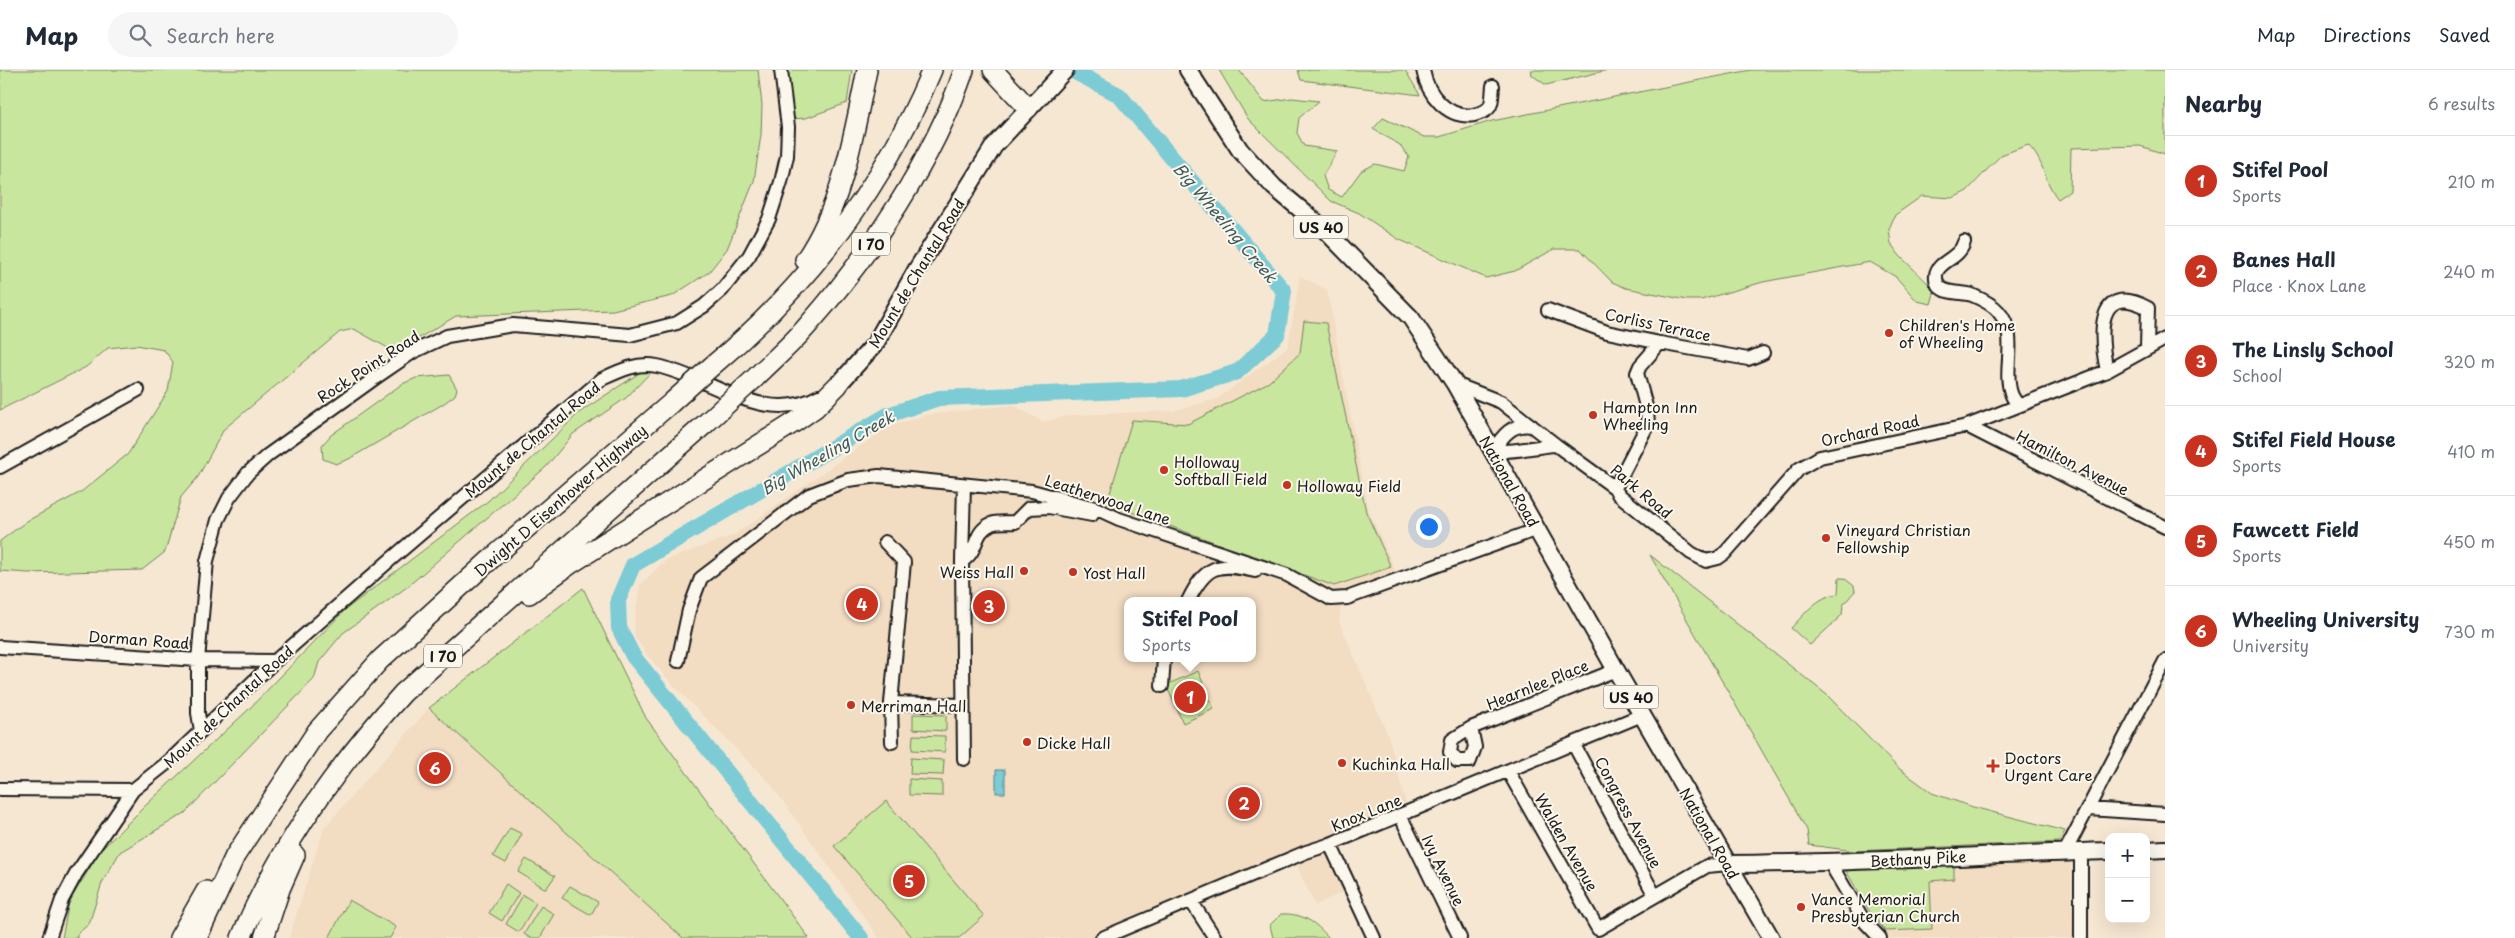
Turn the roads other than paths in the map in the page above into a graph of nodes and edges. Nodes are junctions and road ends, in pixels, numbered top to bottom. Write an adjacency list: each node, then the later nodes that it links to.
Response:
1 (781, 70): 41 (street, Rock Point Road)
2 (867, 70): 15 (highway)
3 (932, 70): 15 (highway, Dwight D Eisenhower Highway / I 70)
4 (993, 70): 10 (highway)
5 (1065, 70): 10 (main road, Mount de Chantal Road)
6 (1423, 70): 9 (street)
7 (1187, 72): 19 (main road, National Road / US 40)
8 (961, 79): 40 (highway, I 70, bridge)
9 (1492, 86)
10 (1034, 102): 20 (main road, Mount de Chantal Road)
11 (1964, 242): 22 (street)
12 (1548, 310): 14 (street, Corliss Terrace)
13 (2165, 339): 16 (street, Orchard Road)
14 (1660, 343): 17 (street, Corliss Terrace); 30 (street)
15 (734, 347): 68 (highway, Dwight D Eisenhower Highway / I 70, bridge)
16 (2147, 348): 18 (street, Orchard Road); 18 (street)
17 (1763, 353)
18 (2107, 370): 22 (street, Orchard Road)
19 (1455, 384): 23 (street, Park Road); 26 (main road, National Road / US 40)
20 (838, 385): 40 (highway); 42 (street, Mount de Chantal Road)
21 (138, 390): 28 (street)
22 (2018, 406): 24 (street, Orchard Road)
23 (1532, 426): 25 (street, Park Road); 26 (street); 27 (street)
24 (1967, 426): 32 (street, Hamilton Avenue); 36 (street, Orchard Road)
25 (1556, 445): 27 (street); 30 (street, Park Road)
26 (1494, 451): 27 (street); 33 (main road, National Road / US 40)
27 (1518, 451)
28 (0, 467)
29 (964, 486): 31 (street, Leatherwood Lane); 35 (street); 43 (street, Leatherwood Lane)
30 (1615, 488): 36 (street, Park Road)
31 (1119, 518): 35 (street); 37 (street, Leatherwood Lane)
32 (2165, 527)
33 (1538, 529): 37 (street, Leatherwood Lane); 46 (main road, National Road / US 40)
34 (885, 542): 48 (street)
35 (962, 561): 49 (street)
36 (1706, 561)
37 (1302, 583): 38 (street)
38 (1190, 597)
39 (0, 647): 41 (street, Dorman Road)
40 (445, 654): 57 (highway, I 70)
41 (198, 660): 42 (street, Dorman Road); 52 (street, Rock Point Road)
42 (276, 661): 52 (street, Mount de Chantal Road)
43 (678, 661)
44 (2165, 661): 60 (street)
45 (1164, 662): 47 (street)
46 (1616, 670): 50 (main road, National Road / US 40); 51 (street, Hearnlee Place)
47 (1162, 686)
48 (891, 703): 49 (street); 53 (street)
49 (962, 705): 55 (street)
50 (1642, 715): 54 (street, Knox Lane); 70 (main road, National Road / US 40)
51 (1471, 728)
52 (201, 731): 59 (street, Mount de Chantal Road)
53 (892, 742)
54 (1574, 745): 56 (street, Knox Lane); 71 (street, Congress Avenue)
55 (964, 759)
56 (1508, 771): 62 (street, Knox Lane); 71 (street, Walden Avenue)
57 (331, 781): 76 (highway, I 70); 77 (highway)
58 (0, 788): 59 (street)
59 (134, 790): 73 (street, Mount de Chantal Road)
60 (2088, 809): 61 (street); 67 (street)
61 (2165, 814)
62 (1400, 815): 63 (street, Knox Lane); 81 (street, Ivy Avenue)
63 (1330, 844): 72 (street, Knox Lane); 80 (street)
64 (2165, 849): 65 (main road)
65 (2150, 850)
66 (2105, 851): 67 (main road, Bethany Pike)
67 (2073, 852): 69 (main road, Bethany Pike); 84 (street)
68 (235, 856): 74 (highway); 75 (highway, Dwight D Eisenhower Highway / I 70)
69 (1830, 863): 70 (main road, Bethany Pike); 83 (street)
70 (1728, 864): 71 (street); 82 (main road, National Road / US 40)
71 (1655, 896)
72 (1190, 901): 78 (street, Knox Lane); 79 (street)
73 (48, 938)
74 (179, 938)
75 (197, 938)
76 (242, 938)
77 (264, 938)
78 (1102, 938)
79 (1215, 938)
80 (1374, 938)
81 (1460, 938)
82 (1771, 938)
83 (1880, 938)
84 (2081, 938)

